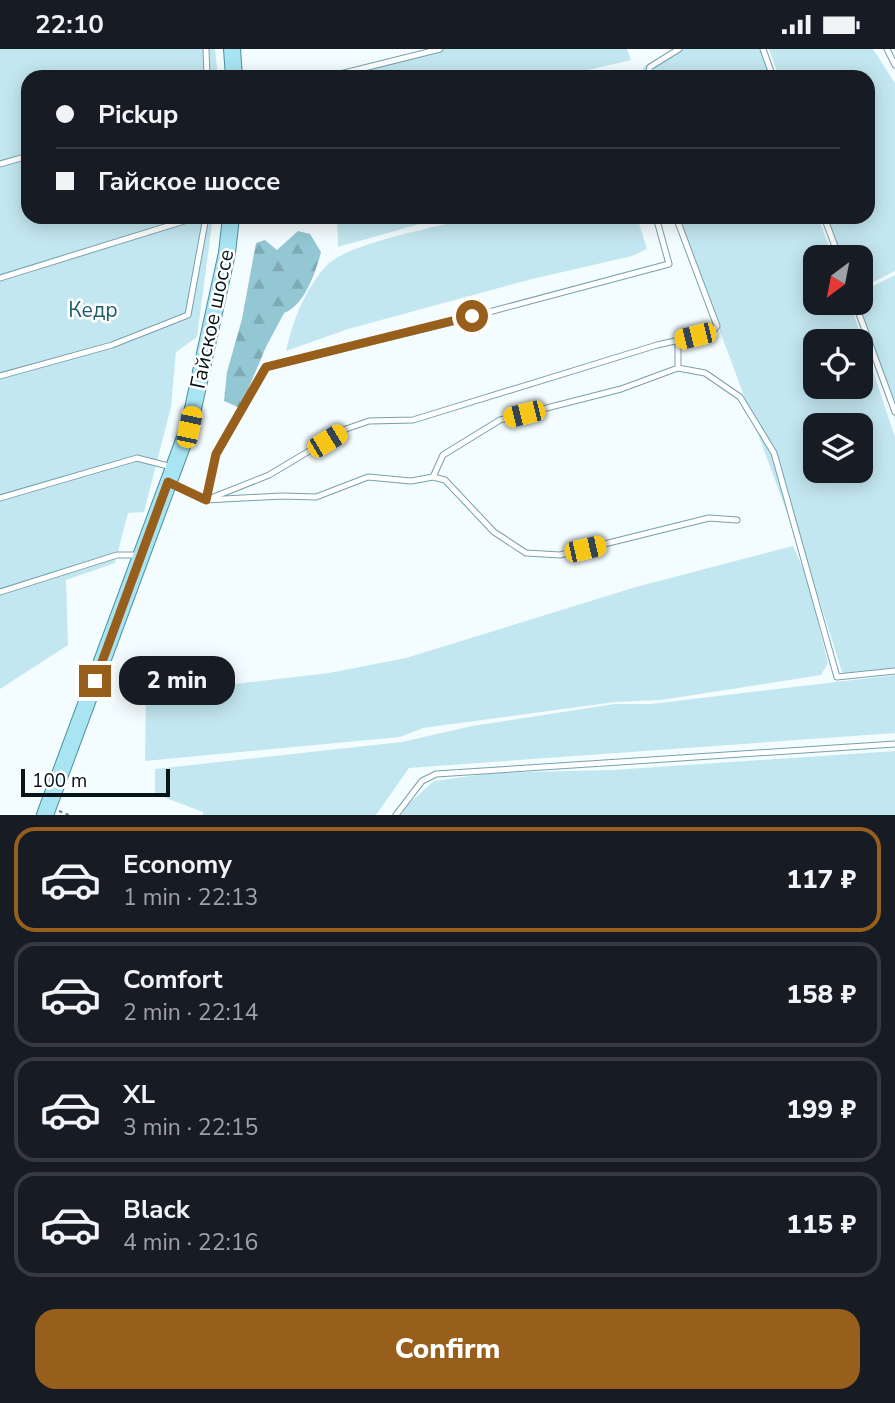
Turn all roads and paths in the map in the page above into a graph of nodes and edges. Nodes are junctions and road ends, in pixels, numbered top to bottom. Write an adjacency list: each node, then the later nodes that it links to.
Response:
1 (206, 49): 8 (lane)
2 (232, 49): 9 (main road)
3 (440, 49): 10 (lane)
4 (680, 49): 11 (lane)
5 (763, 49): 12 (lane)
6 (887, 49): 7 (lane)
7 (895, 65)
8 (207, 70)
9 (234, 70)
10 (356, 70)
11 (649, 70)
12 (770, 70)
13 (21, 158): 14 (lane)
14 (0, 164)
15 (174, 224): 22 (lane)
16 (205, 224): 26 (lane)
17 (230, 224): 28 (main road, Гайское шоссе)
18 (658, 224): 31 (lane)
19 (679, 224): 24 (lane)
20 (827, 224): 21 (lane)
21 (834, 245)
22 (0, 278)
23 (859, 315): 27 (lane)
24 (678, 340): 25 (lane); 31 (lane)
25 (678, 368): 29 (lane); 35 (lane)
26 (0, 376)
27 (895, 412)
28 (171, 475): 30 (lane); 31 (lane); 33 (main road, Гайское шоссе)
29 (433, 477): 31 (lane); 32 (lane)
30 (0, 498)
31 (206, 500)
32 (737, 520)
33 (142, 555): 34 (lane); 37 (main road, Гайское шоссе)
34 (0, 592)
35 (895, 671)
36 (895, 744): 38 (lane)
37 (45, 815)
38 (396, 815)

